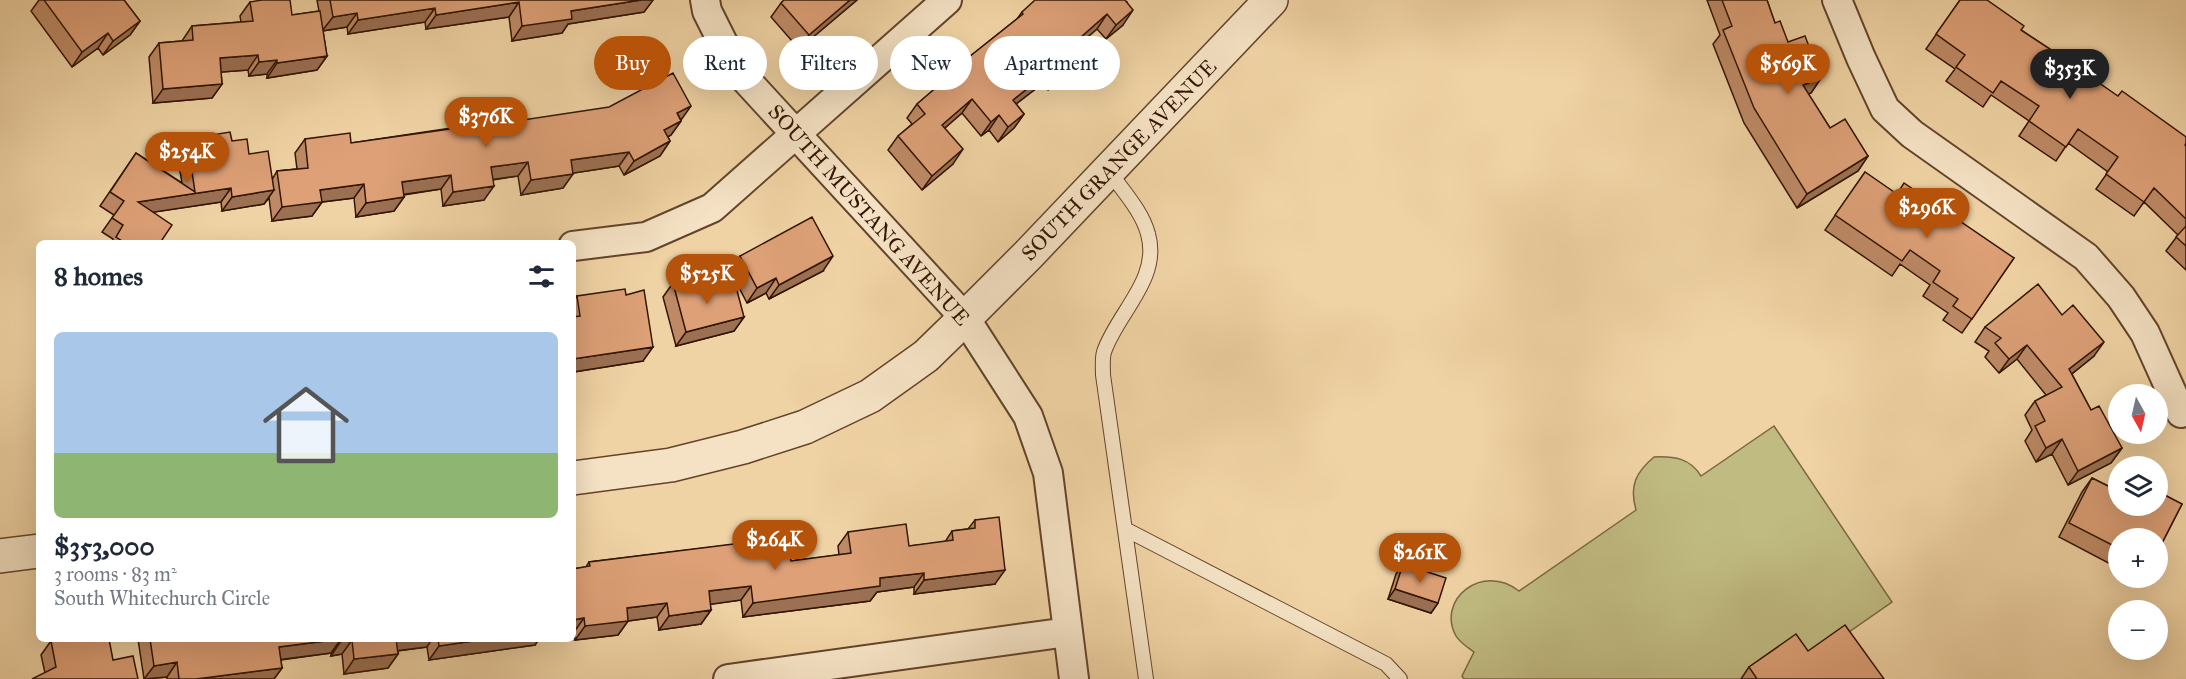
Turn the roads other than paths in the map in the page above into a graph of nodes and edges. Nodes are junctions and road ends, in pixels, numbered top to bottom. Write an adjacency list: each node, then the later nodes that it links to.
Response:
1 (705, 0): 5 (street, SOUTH MUSTANG AVENUE)
2 (947, 0): 5 (street)
3 (1271, 0): 6 (street, SOUTH GRANGE AVENUE)
4 (1837, 0): 9 (street)
5 (795, 133): 7 (street); 8 (street, SOUTH MUSTANG AVENUE)
6 (1109, 171): 8 (street, SOUTH GRANGE AVENUE); 11 (lane)
7 (576, 246)
8 (965, 318): 10 (street, SOUTH GRANGE AVENUE); 14 (street, SOUTH MUSTANG AVENUE)
9 (2181, 414)
10 (576, 478)
11 (1125, 529): 17 (lane); 18 (lane)
12 (36, 551): 13 (street)
13 (0, 556)
14 (1068, 632): 15 (street); 16 (street, SOUTH MUSTANG AVENUE)
15 (728, 679)
16 (1074, 679)
17 (1146, 679)
18 (1400, 679)

